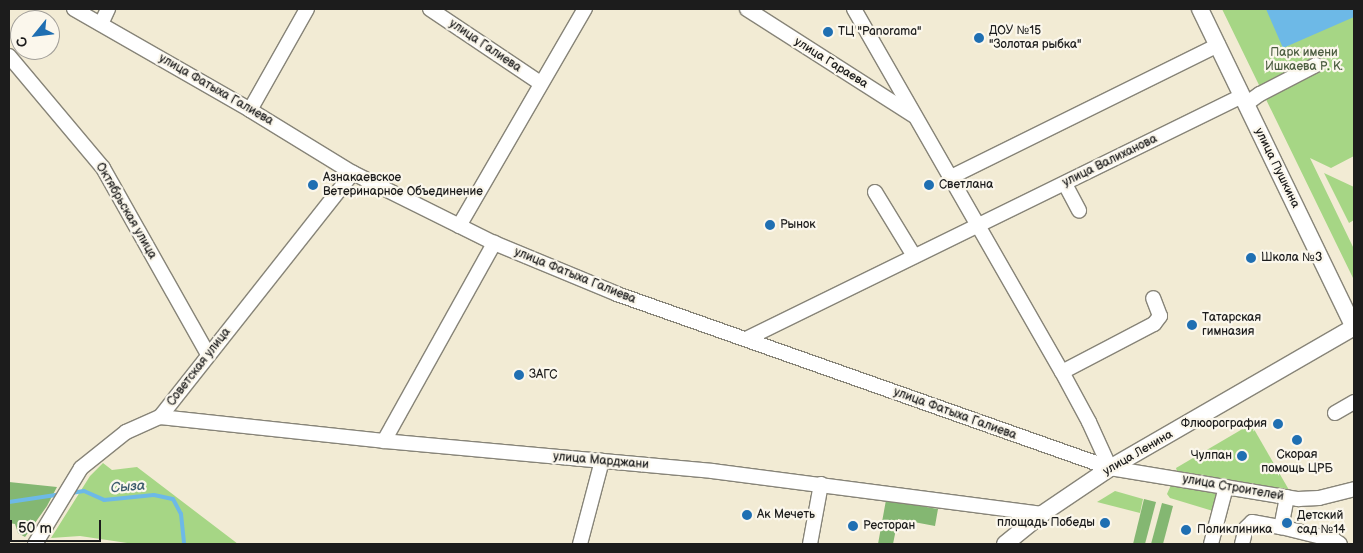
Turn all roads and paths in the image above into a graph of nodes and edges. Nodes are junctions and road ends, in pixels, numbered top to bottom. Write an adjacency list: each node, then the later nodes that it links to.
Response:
1 (74, 9): 9 (street, улица Фатыха Галиева)
2 (108, 9): 9 (street)
3 (307, 9): 15 (street)
4 (430, 9): 13 (street, улица Галиева)
5 (585, 9): 13 (street)
6 (747, 9): 16 (street, улица Гараева)
7 (854, 9): 16 (street)
8 (1200, 9): 10 (main road, улица Пушкина)
9 (101, 24): 15 (street, улица Фатыха Галиева)
10 (1218, 45): 14 (main road, улица Пушкина); 18 (street)
11 (9, 56): 29 (street, Октябрьская улица)
12 (1316, 65): 14 (street, улица Валиханова)
13 (540, 83): 22 (street)
14 (1244, 100): 19 (street, улица Валиханова); 27 (main road, улица Пушкина)
15 (250, 110): 17 (street, улица Фатыха Галиева)
16 (916, 116): 18 (street)
17 (353, 173): 22 (street, улица Фатыха Галиева); 29 (street, Советская улица)
18 (950, 177): 23 (street)
19 (1065, 184): 21 (street); 23 (street, улица Валиханова)
20 (875, 192): 25 (street)
21 (1078, 210)
22 (459, 226): 24 (street, улица Фатыха Галиева)
23 (978, 226): 25 (street, улица Валиханова); 30 (street)
24 (494, 243): 28 (street, улица Фатыха Галиева); 34 (street)
25 (914, 256): 28 (street, улица Валиханова)
26 (1153, 298): 30 (street)
27 (1354, 327): 36 (main road, улица Ленина)
28 (746, 339): 36 (street, улица Фатыха Галиева)
29 (208, 354): 33 (street, Советская улица)
30 (1062, 372): 36 (street)
31 (1354, 402): 32 (street)
32 (1335, 413)
33 (160, 417): 34 (street, улица Марджани); 43 (street, Советская улица)
34 (384, 441): 35 (street, улица Марджани)
35 (602, 461): 37 (street, улица Марджани); 44 (street)
36 (1110, 468): 38 (street, улица Строителей); 41 (main road, улица Ленина)
37 (821, 484): 41 (street, улица Марджани); 45 (street)
38 (1226, 487): 40 (street, улица Строителей); 47 (street)
39 (1354, 489): 40 (street, улица Строителей)
40 (1287, 498): 42 (street)
41 (1042, 514): 46 (main road, улица Ленина)
42 (1281, 527): 48 (street); 49 (street)
43 (34, 544)
44 (580, 544)
45 (810, 544)
46 (1005, 544)
47 (1211, 544)
48 (1242, 544)
49 (1340, 544)

